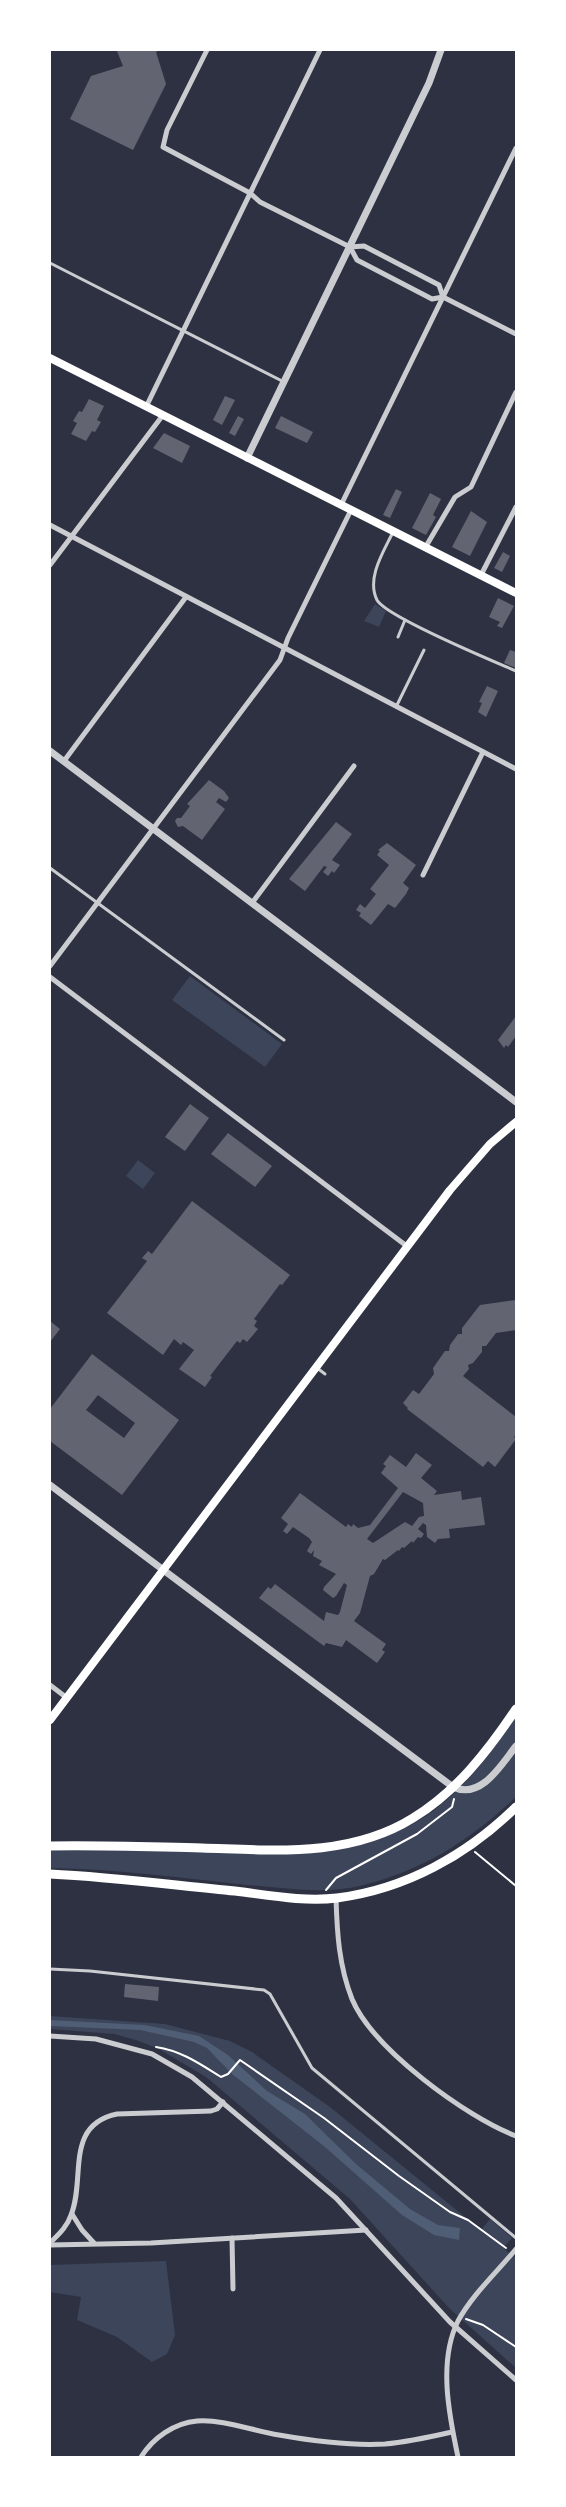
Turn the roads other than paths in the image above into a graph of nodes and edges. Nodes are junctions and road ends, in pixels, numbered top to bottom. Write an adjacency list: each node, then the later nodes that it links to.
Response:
1 (207, 50): 5 (street)
2 (320, 50): 5 (street)
3 (441, 50): 6 (street)
4 (516, 148): 8 (street)
5 (250, 193): 6 (street); 9 (street)
6 (350, 247): 8 (street); 8 (street); 12 (street)
7 (50, 263): 9 (lane)
8 (443, 297): 10 (street); 17 (street)
9 (183, 331): 12 (lane); 14 (street)
10 (516, 334)
11 (50, 358): 14 (main road)
12 (284, 382): 16 (street)
13 (516, 392): 23 (street)
14 (146, 407): 15 (main road)
15 (163, 415): 16 (main road); 22 (street)
16 (247, 458): 17 (main road)
17 (341, 505): 19 (main road)
18 (516, 506): 25 (street)
19 (351, 510): 21 (main road); 30 (street)
20 (50, 525): 22 (street)
21 (394, 531): 23 (main road); 28 (lane)
22 (71, 536): 24 (street); 27 (street)
23 (426, 548): 25 (main road)
24 (50, 564)
25 (481, 575): 26 (main road)
26 (516, 593)
27 (186, 597): 30 (street); 36 (street)
28 (405, 620): 29 (lane); 32 (lane)
29 (398, 637)
30 (284, 649): 33 (street); 39 (street)
31 (424, 650): 33 (lane)
32 (516, 671)
33 (396, 707): 35 (street)
34 (50, 751): 36 (street)
35 (483, 752): 38 (street); 41 (street)
36 (64, 762): 39 (street)
37 (354, 766): 43 (street)
38 (516, 769)
39 (153, 829): 42 (street); 43 (street)
40 (50, 868): 42 (lane)
41 (423, 874)
42 (97, 903): 44 (street); 46 (lane)
43 (252, 903): 47 (street)
44 (50, 966)
45 (50, 977): 49 (street)
46 (284, 1040)
47 (516, 1102)
48 (516, 1122): 49 (main road)
49 (408, 1247): 50 (main road)
50 (316, 1368): 51 (lane); 53 (main road)
51 (325, 1374)
52 (50, 1484): 53 (street)
53 (163, 1571): 55 (main road); 59 (street)
54 (50, 1685): 55 (street)
55 (67, 1698): 57 (main road)
56 (516, 1709): 59 (main road)
57 (50, 1720)
58 (516, 1746): 59 (street)
59 (453, 1787): 61 (main road)
60 (516, 1807): 63 (main road)
61 (50, 1846)
62 (50, 1874): 63 (main road)
63 (336, 1898): 67 (street)
64 (50, 1969): 71 (lane)
65 (50, 2036): 66 (street)
66 (223, 2102): 68 (street); 69 (street)
67 (516, 2136)
68 (72, 2214): 72 (street); 73 (street)
69 (366, 2230): 70 (street); 76 (street)
70 (232, 2238): 72 (street); 75 (street)
71 (516, 2238)
72 (94, 2243): 73 (street)
73 (50, 2244)
74 (515, 2251): 76 (street)
75 (233, 2289)
76 (456, 2328): 77 (street); 78 (street)
77 (516, 2380)
78 (452, 2432): 79 (street); 80 (street)
79 (141, 2457)
80 (458, 2457)

